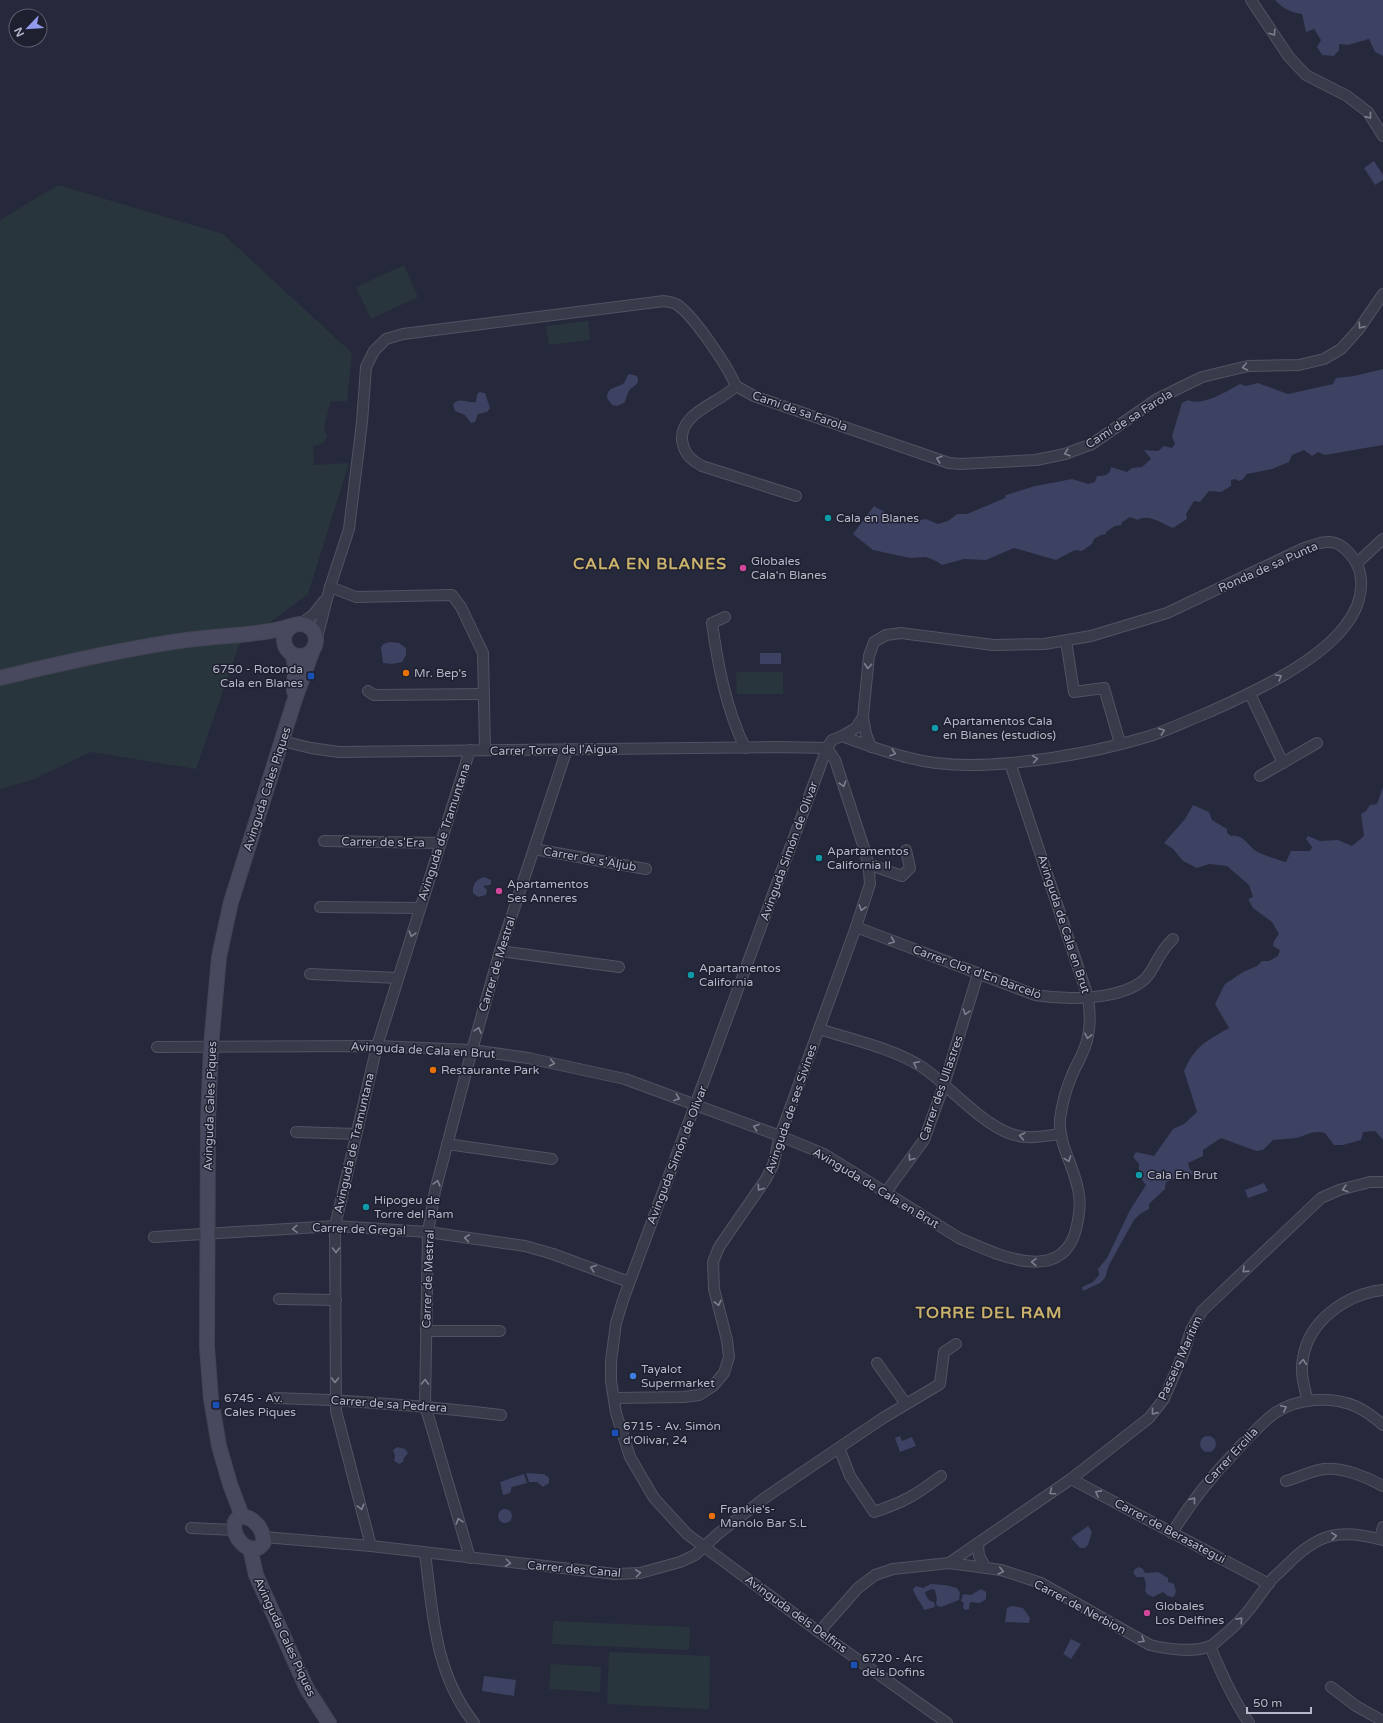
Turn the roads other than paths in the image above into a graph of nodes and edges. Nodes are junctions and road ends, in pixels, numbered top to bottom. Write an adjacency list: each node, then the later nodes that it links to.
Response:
1 (1251, 0): 2 (street, one-way to 2)
2 (1383, 136)
3 (1383, 294): 4 (street, Camí de sa Farola, one-way to 4)
4 (736, 386): 5 (street); 8 (street)
5 (796, 496)
6 (1383, 539): 7 (street)
7 (1357, 563): 13 (street, Ronda de sa Punta); 19 (street, one-way to 7)
8 (329, 592): 10 (street); 12 (street); 18 (street)
9 (725, 617): 27 (street)
10 (297, 625): 11 (street); 12 (street); 14 (street)
11 (253, 634): 14 (street); 16 (street)
12 (317, 638): 15 (street)
13 (1066, 640): 21 (street, Ronda de sa Punta, one-way to 21); 24 (street)
14 (290, 652): 15 (street); 20 (street, Avinguda Cales Piques)
15 (312, 652): 20 (street, Avinguda Cales Piques)
16 (0, 678)
17 (368, 691): 18 (street)
18 (484, 694): 31 (street)
19 (1250, 694): 24 (street, one-way to 19); 33 (street)
20 (294, 702): 23 (street, Avinguda Cales Piques)
21 (863, 717): 22 (street); 26 (street, Ronda de sa Punta)
22 (842, 736): 26 (street); 28 (street)
23 (282, 741): 30 (street, Carrer Torre de l'Aigua); 52 (street, Avinguda Cales Piques)
24 (1120, 743): 32 (street, one-way to 24)
25 (1317, 743): 33 (street)
26 (871, 746): 32 (street, one-way to 32)
27 (745, 748): 28 (street, Carrer Torre de l'Aigua); 29 (street, Carrer Torre de l'Aigua)
28 (827, 748): 39 (street, Avinguda de ses Sivines, one-way to 39); 57 (street, Avinguda Simón de Olivar)
29 (567, 749): 31 (street, Carrer Torre de l'Aigua); 37 (street, Carrer de Mestral)
30 (470, 750): 31 (street, Carrer Torre de l'Aigua); 36 (street, Avinguda de Tramuntana)
31 (485, 750)
32 (1010, 763): 50 (street, Avinguda de Cala en Brut)
33 (1283, 763): 34 (street)
34 (1260, 776)
35 (324, 841): 36 (street, Carrer de s'Era)
36 (441, 843): 42 (street, Avinguda de Tramuntana)
37 (534, 849): 40 (street, Carrer de s'Aljub); 45 (street, Carrer de Mestral)
38 (906, 850): 39 (street)
39 (868, 864): 43 (street, Avinguda de ses Sivines, one-way to 43)
40 (646, 869)
41 (320, 907): 42 (street)
42 (420, 908): 49 (street, Avinguda de Tramuntana, one-way to 49)
43 (856, 927): 48 (street, Carrer Clot d'En Barceló, one-way to 48); 51 (street, Avinguda de ses Sivines)
44 (1172, 939): 50 (street, Carrer Clot d'En Barceló)
45 (500, 951): 46 (street); 55 (street, Carrer de Mestral, one-way to 45)
46 (619, 967)
47 (310, 974): 49 (street)
48 (978, 974): 50 (street, Carrer Clot d'En Barceló); 56 (street, Carrer des Ullastres, one-way to 56)
49 (398, 978): 53 (street, Avinguda de Tramuntana)
50 (1088, 997): 60 (street, Avinguda de Cala en Brut, one-way to 60)
51 (819, 1029): 56 (street, one-way to 51); 61 (street, Avinguda de ses Sivines)
52 (211, 1046): 53 (street, Avinguda de Cala en Brut); 54 (street, Avinguda de Cala en Brut); 68 (street, Avinguda Cales Piques)
53 (377, 1046): 55 (street, Avinguda de Cala en Brut); 59 (street, Avinguda de Tramuntana)
54 (157, 1047)
55 (472, 1050): 57 (street, Avinguda de Cala en Brut, one-way to 57); 62 (street, Carrer de Mestral)
56 (944, 1085): 60 (street, one-way to 56); 65 (street, Carrer des Ullastres, one-way to 65)
57 (696, 1105): 61 (street, Avinguda de Cala en Brut, one-way to 57); 70 (street, Avinguda Simón de Olivar)
58 (296, 1132): 59 (street)
59 (356, 1134): 66 (street, Avinguda de Tramuntana)
60 (1061, 1134): 65 (street, Avinguda de Cala en Brut, one-way to 65)
61 (780, 1136): 65 (street, Avinguda de Cala en Brut); 79 (street, Avinguda de ses Sivines, one-way to 79)
62 (447, 1144): 63 (street); 67 (street, Carrer de Mestral, one-way to 62)
63 (552, 1159)
64 (1383, 1182): 88 (street, Passeig Marítim, one-way to 88)
65 (886, 1192)
66 (335, 1226): 67 (street, Carrer de Gregal); 68 (street, Carrer de Gregal, one-way to 68); 73 (street, Avinguda de Tramuntana, one-way to 73)
67 (428, 1232): 70 (street, Carrer de Gregal, one-way to 67); 74 (street, Carrer de Mestral)
68 (208, 1233): 69 (street, Carrer de Gregal); 91 (street, Avinguda Cales Piques)
69 (154, 1237)
70 (629, 1282): 79 (street, Avinguda Simón de Olivar)
71 (1383, 1290): 81 (street, one-way to 71)
72 (279, 1299): 73 (street)
73 (336, 1300): 80 (street, Avinguda de Tramuntana, one-way to 80)
74 (426, 1331): 75 (street); 83 (street, Carrer de Mestral, one-way to 74)
75 (500, 1331)
76 (956, 1344): 82 (street, Carrer des Canal)
77 (877, 1363): 82 (street)
78 (276, 1398): 80 (street, Carrer de sa Pedrera)
79 (614, 1398): 100 (street, Avinguda Simón de Olivar)
80 (335, 1399): 83 (street, Carrer de sa Pedrera); 99 (street, Avinguda de Tramuntana, one-way to 99)
81 (1308, 1401): 85 (street, Carrer Ercilla); 95 (street, Carrer Ercilla, one-way to 81)
82 (906, 1404): 86 (street, Carrer des Canal)
83 (425, 1406): 84 (street, Carrer de sa Pedrera); 103 (street, Carrer de Mestral, one-way to 83)
84 (501, 1415)
85 (1383, 1425)
86 (839, 1448): 87 (street); 100 (street, Carrer des Canal)
87 (941, 1476)
88 (1070, 1479): 95 (street, Carrer de Berasategui, one-way to 88); 98 (street, Passeig Marítim, one-way to 98)
89 (1286, 1481): 90 (street)
90 (1383, 1486)
91 (242, 1516): 94 (street); 96 (street)
92 (1383, 1527): 97 (street)
93 (190, 1528): 94 (street)
94 (234, 1530): 101 (street)
95 (1172, 1533): 106 (street, Carrer de Berasategui)
96 (264, 1536): 99 (street, Carrer des Canal); 101 (street)
97 (1381, 1540): 106 (street, one-way to 97)
98 (978, 1544): 104 (street, Passeig Marítim); 105 (street)
99 (372, 1546): 102 (street, Carrer des Canal)
100 (704, 1546): 103 (street, Carrer des Canal, one-way to 100); 107 (street, Avinguda dels Delfins)
101 (250, 1548): 111 (street, Avinguda Cales Piques)
102 (425, 1553): 103 (street, Carrer des Canal); 112 (street)
103 (470, 1558)
104 (948, 1563): 105 (street, Carrer de Nerbion); 107 (street)
105 (986, 1568): 108 (street, Carrer de Nerbion, one-way to 108)
106 (1269, 1584): 108 (street, one-way to 106)
107 (819, 1632): 113 (street, Avinguda dels Delfins)
108 (1210, 1646): 114 (street)
109 (1332, 1688): 110 (street)
110 (1383, 1721)
111 (328, 1723)
112 (474, 1723)
113 (947, 1723)
114 (1249, 1723)

